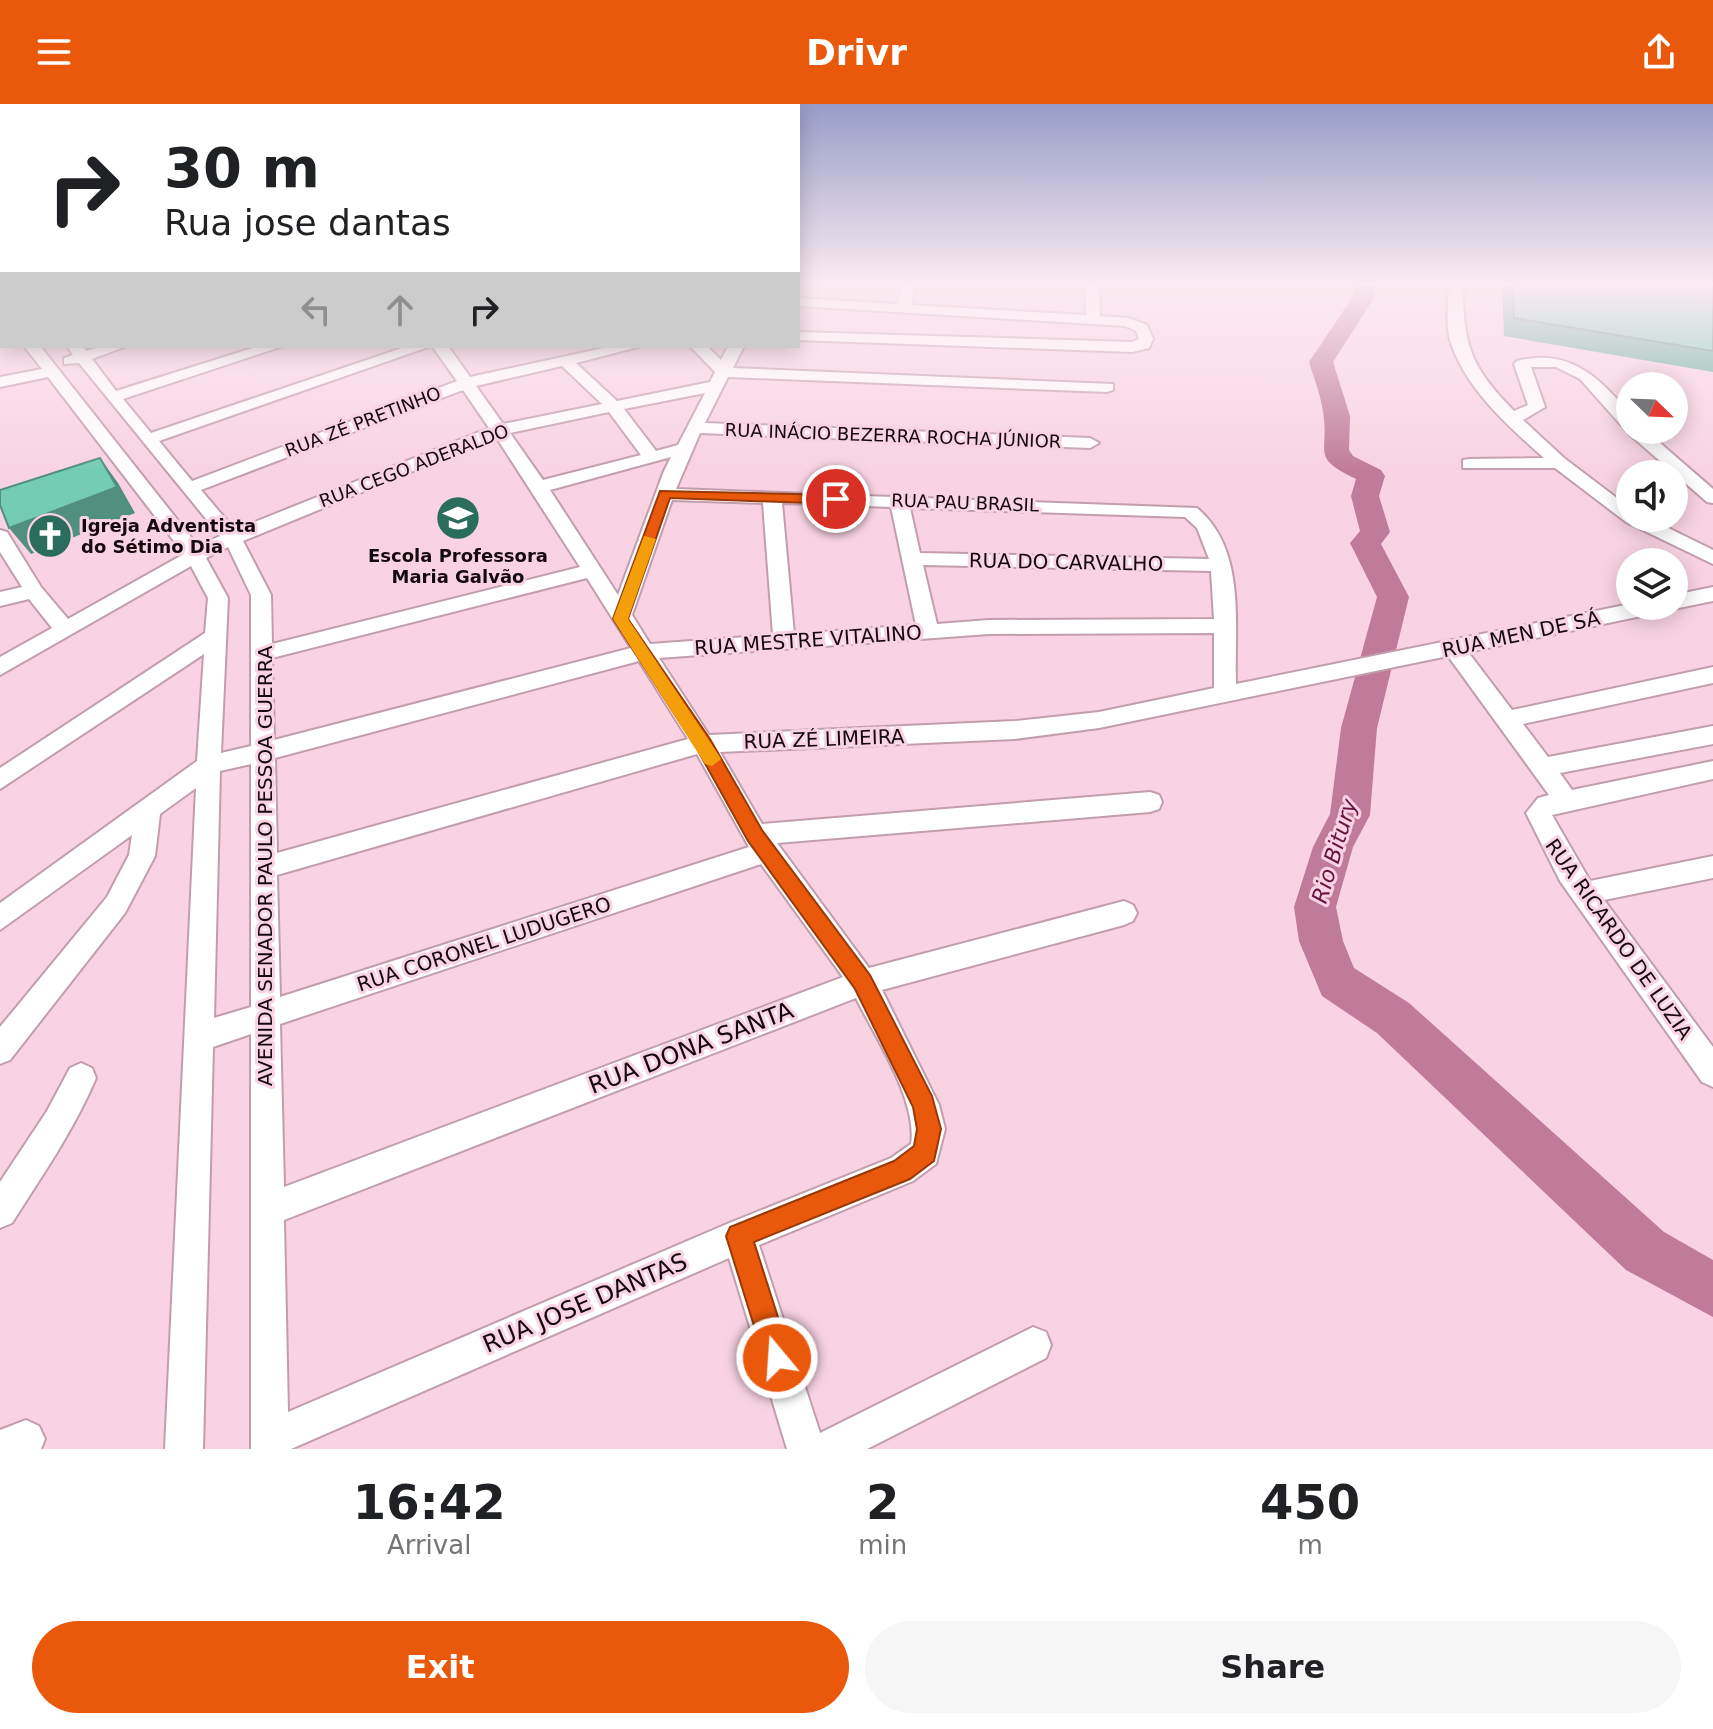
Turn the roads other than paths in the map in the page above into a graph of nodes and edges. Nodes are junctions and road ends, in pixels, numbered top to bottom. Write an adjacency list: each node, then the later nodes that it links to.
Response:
1 (1095, 346): 2 (street)
2 (1139, 346)
3 (1460, 346): 30 (street)
4 (106, 348): 11 (street)
5 (270, 348): 18 (street)
6 (417, 348): 25 (street)
7 (441, 348): 16 (street)
8 (625, 348): 12 (street, RUA ZÉ PRETINHO)
9 (699, 348): 14 (street)
10 (735, 348): 14 (street)
11 (79, 352): 13 (street); 18 (street, AVENIDA SENADOR PAULO PESSOA GUERRA)
12 (565, 361): 16 (street, RUA ZÉ PRETINHO); 19 (street)
13 (44, 362): 15 (street); 22 (street, AVENIDA SENADOR PAULO PESSOA GUERRA)
14 (721, 378): 17 (street, RUA CEGO ADERALDO); 19 (street, RUA CEGO ADERALDO); 23 (street)
15 (0, 382)
16 (466, 383): 24 (street); 33 (street, RUA ZÉ PRETINHO)
17 (1107, 387)
18 (120, 406): 22 (street); 25 (street, AVENIDA SENADOR PAULO PESSOA GUERRA)
19 (613, 406): 24 (street, RUA CEGO ADERALDO); 29 (street)
20 (1616, 408): 21 (street)
21 (1517, 416)
22 (96, 425): 41 (street, AVENIDA SENADOR PAULO PESSOA GUERRA)
23 (696, 428): 26 (street, RUA INÁCIO BEZERRA ROCHA JÚNIOR); 28 (street)
24 (499, 430): 32 (street); 41 (street, RUA CEGO ADERALDO)
25 (149, 439): 33 (street, AVENIDA SENADOR PAULO PESSOA GUERRA)
26 (1090, 443)
27 (1651, 444): 36 (street)
28 (686, 448): 29 (street); 34 (street)
29 (652, 457): 32 (street)
30 (1562, 463): 31 (street); 38 (street)
31 (1469, 464)
32 (539, 487): 45 (street)
33 (189, 488): 41 (street, AVENIDA SENADOR PAULO PESSOA GUERRA)
34 (665, 494): 35 (street, RUA PAU BRASIL); 51 (street)
35 (772, 498): 37 (street, RUA PAU BRASIL); 57 (street)
36 (1713, 498)
37 (899, 501): 43 (street); 44 (street, RUA PAU BRASIL)
38 (1616, 505)
39 (1662, 532): 42 (street)
40 (0, 536): 46 (street)
41 (212, 547): 53 (street, RUA CEGO ADERALDO); 55 (street, AVENIDA SENADOR PAULO PESSOA GUERRA); 61 (street, AVENIDA SENADOR PAULO PESSOA GUERRA)
42 (1713, 558)
43 (912, 559): 44 (street, RUA DO CARVALHO); 54 (street)
44 (1220, 565): 52 (street)
45 (591, 571): 51 (street); 61 (street)
46 (34, 591): 48 (street); 53 (street)
47 (1713, 594): 49 (street)
48 (0, 599)
49 (1688, 599)
50 (1616, 614): 58 (street, RUA MEN DE SÁ)
51 (620, 619): 60 (street)
52 (1224, 626): 54 (street, RUA MESTRE VITALINO); 65 (street)
53 (64, 629): 56 (street, RUA CEGO ADERALDO)
54 (928, 631): 57 (street, RUA MESTRE VITALINO)
55 (214, 637): 70 (street, AVENIDA SENADOR PAULO PESSOA GUERRA); 73 (street)
56 (44, 641): 59 (street); 62 (street, RUA CEGO ADERALDO)
57 (784, 642): 60 (street, RUA MESTRE VITALINO)
58 (1453, 647): 63 (street, RUA MEN DE SÁ); 66 (street, RUA RICARDO DE LUZIA)
59 (0, 652)
60 (643, 652): 68 (street); 69 (street, RUA MESTRE VITALINO)
61 (264, 653): 69 (street, AVENIDA SENADOR PAULO PESSOA GUERRA)
62 (0, 667)
63 (1348, 670): 65 (street, RUA ZÉ LIMEIRA)
64 (1713, 675): 66 (street)
65 (1225, 695): 68 (street, RUA ZÉ LIMEIRA)
66 (1507, 719): 71 (street, RUA RICARDO DE LUZIA)
67 (1713, 735): 71 (street)
68 (703, 744): 77 (street); 79 (street, RUA ZÉ LIMEIRA)
69 (261, 753): 70 (street, RUA MESTRE VITALINO); 79 (street, AVENIDA SENADOR PAULO PESSOA GUERRA)
70 (209, 765): 76 (street); 85 (street, AVENIDA SENADOR PAULO PESSOA GUERRA)
71 (1544, 767): 75 (street, RUA RICARDO DE LUZIA)
72 (1713, 770): 75 (street)
73 (0, 780)
74 (1150, 802): 77 (street, RUA CORONEL LUDUGERO)
75 (1557, 803): 80 (street, RUA RICARDO DE LUZIA)
76 (149, 806): 82 (street); 86 (street)
77 (762, 843): 83 (street); 84 (street, RUA CORONEL LUDUGERO)
78 (1713, 867): 80 (street)
79 (263, 868): 84 (street, AVENIDA SENADOR PAULO PESSOA GUERRA)
80 (1585, 893): 87 (street, RUA RICARDO DE LUZIA)
81 (1124, 913): 83 (street, RUA DONA SANTA)
82 (0, 918)
83 (863, 982): 89 (street, RUA DONA SANTA); 91 (street, RUA JOSE DANTAS)
84 (265, 1016): 85 (street, RUA CORONEL LUDUGERO); 89 (street, AVENIDA SENADOR PAULO PESSOA GUERRA)
85 (200, 1037): 94 (street, AVENIDA SENADOR PAULO PESSOA GUERRA)
86 (0, 1050)
87 (1713, 1072)
88 (81, 1078): 90 (street)
89 (267, 1210): 93 (street, AVENIDA SENADOR PAULO PESSOA GUERRA)
90 (0, 1211)
91 (739, 1236): 93 (street, RUA JOSE DANTAS); 95 (street)
92 (1033, 1345): 96 (street)
93 (270, 1444)
94 (184, 1449)
95 (806, 1449)
96 (827, 1449)

